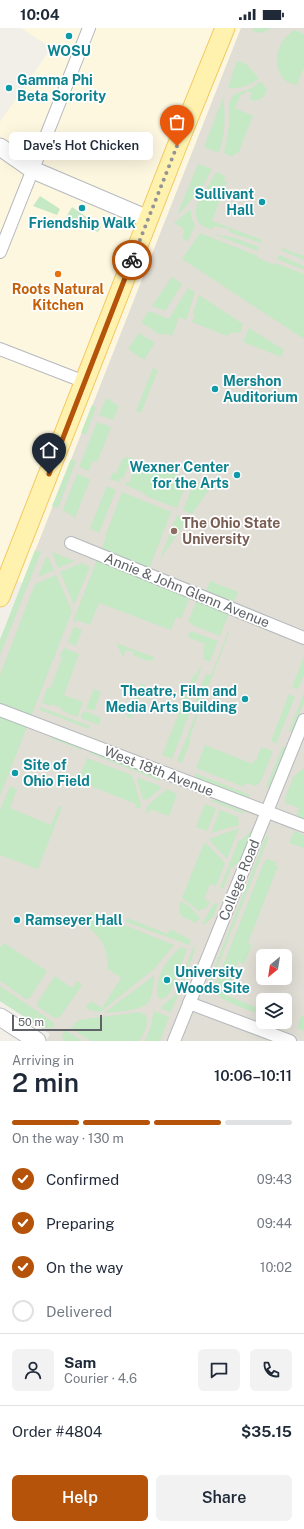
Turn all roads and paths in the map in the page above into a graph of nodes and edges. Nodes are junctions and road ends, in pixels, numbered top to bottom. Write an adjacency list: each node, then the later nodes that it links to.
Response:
1 (89, 28): 4 (street)
2 (225, 28): 5 (main road)
3 (0, 147): 4 (street)
4 (33, 170): 5 (street); 6 (street)
5 (148, 220): 8 (main road)
6 (0, 252)
7 (0, 349): 8 (street)
8 (85, 382): 10 (main road)
9 (71, 543): 12 (street, Annie & John Glenn Avenue)
10 (4, 575): 11 (main road)
11 (0, 597)
12 (304, 638)
13 (0, 710): 15 (street, West 18th Avenue)
14 (304, 720): 15 (street, College Road)
15 (267, 812): 16 (street, West 18th Avenue); 17 (street, College Road)
16 (304, 826)
17 (189, 1003): 19 (street); 21 (street, College Road)
18 (0, 1017): 20 (street)
19 (288, 1040)
20 (37, 1041)
21 (174, 1041)

